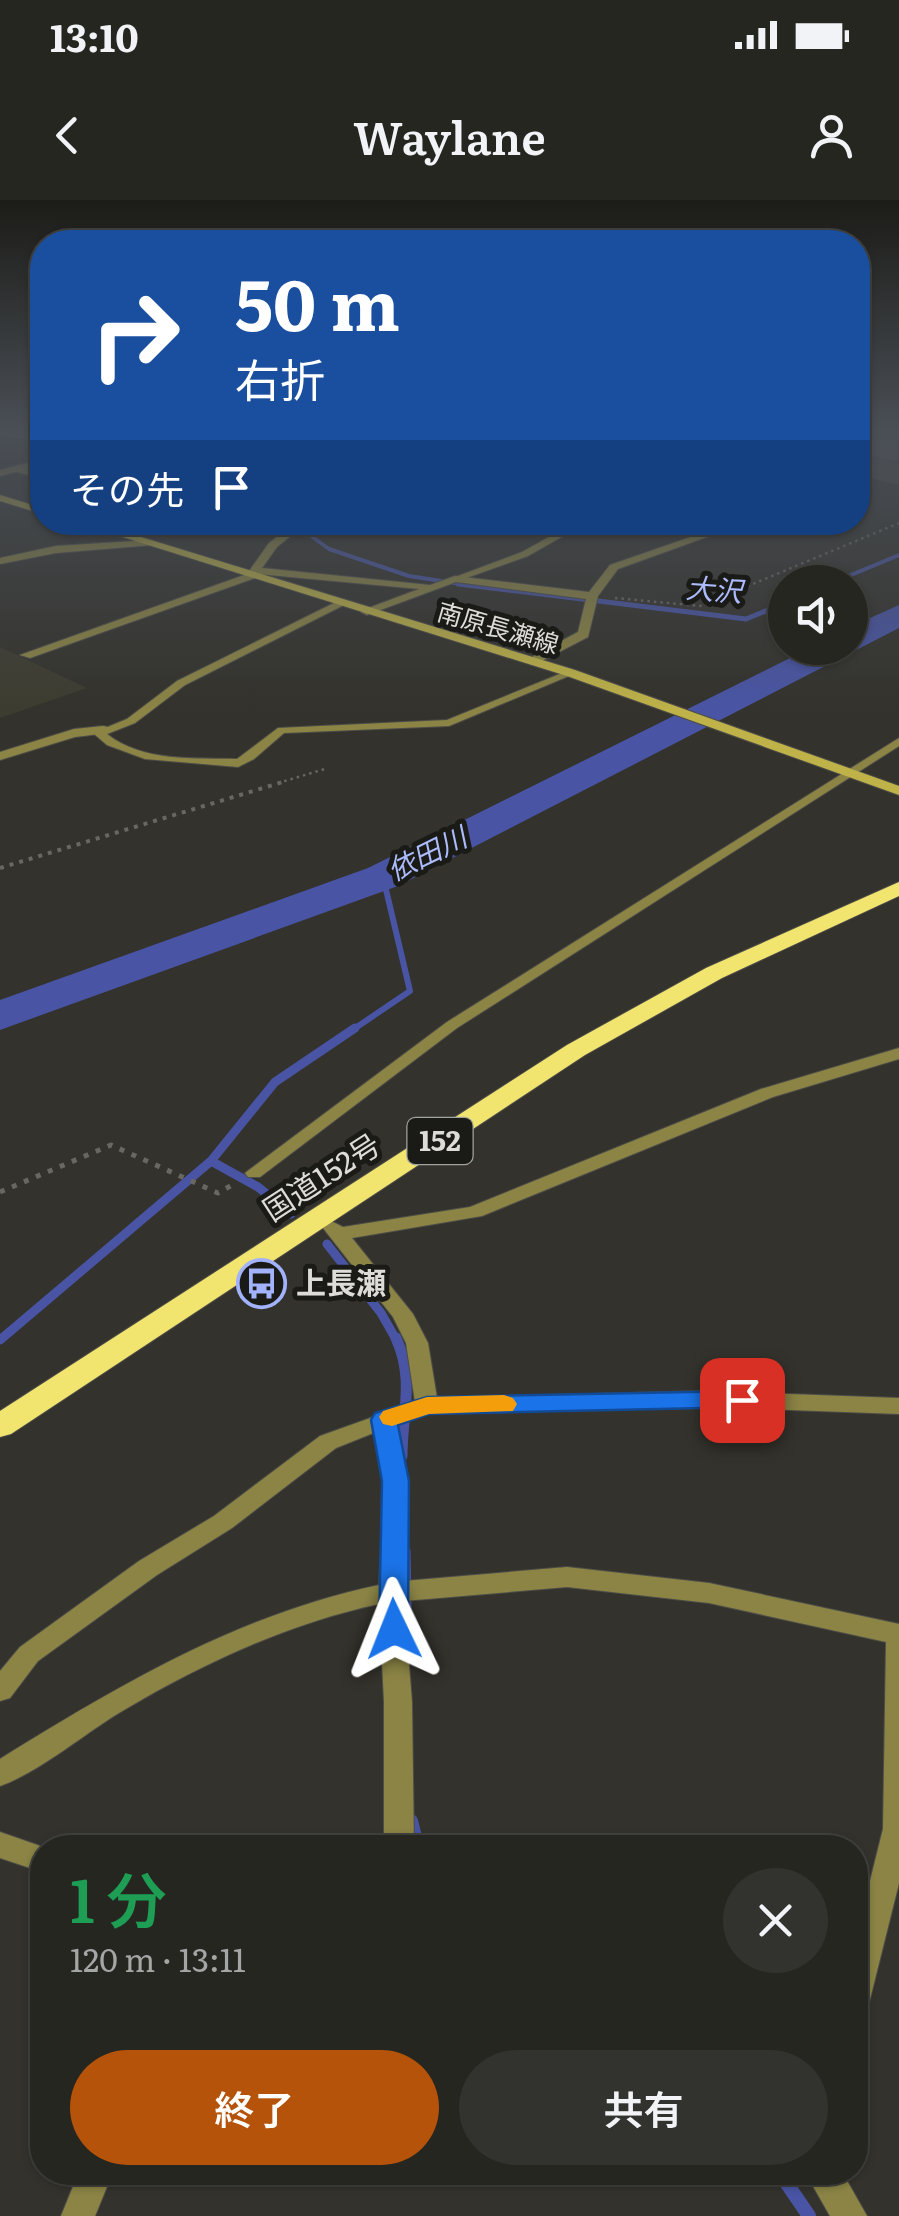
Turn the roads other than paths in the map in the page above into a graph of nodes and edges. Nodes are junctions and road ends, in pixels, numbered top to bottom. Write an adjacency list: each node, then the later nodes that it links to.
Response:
1 (123, 535): 5 (main road, 南原長瀬線)
2 (286, 535): 7 (street)
3 (560, 535): 8 (lane)
4 (706, 535): 10 (street)
5 (149, 543): 6 (street); 7 (main road, 南原長瀬線)
6 (0, 561)
7 (254, 574): 9 (street); 11 (main road, 南原長瀬線); 13 (street)
8 (455, 580): 9 (street); 10 (street)
9 (433, 587): 12 (street)
10 (592, 596): 14 (street)
11 (338, 604): 12 (main road, 南原長瀬線); 16 (lane)
12 (366, 612): 14 (main road, 南原長瀬線)
13 (26, 655)
14 (534, 661): 15 (main road, 南原長瀬線)
15 (570, 672): 16 (lane); 19 (main road, 南原長瀬線)
16 (104, 730): 18 (street)
17 (899, 741): 19 (lane)
18 (0, 756)
19 (853, 774): 20 (main road, 南原長瀬線); 23 (lane)
20 (899, 791)
21 (899, 888): 24 (highway, 国道152号 / 152)
22 (899, 1053): 24 (street)
23 (254, 1173)
24 (330, 1226): 25 (street); 28 (highway, 国道152号 / 152)
25 (427, 1406): 26 (street); 27 (street)
26 (899, 1406)
27 (384, 1420): 29 (street); 31 (street)
28 (0, 1426)
29 (391, 1592): 30 (street); 32 (street); 33 (street)
30 (899, 1635): 36 (street)
31 (0, 1690)
32 (0, 1774)
33 (399, 1835)
34 (0, 1846): 35 (street)
35 (30, 1855)
36 (868, 1951)
37 (91, 2185): 39 (street)
38 (830, 2185): 40 (street)
39 (78, 2216)
40 (850, 2216)

